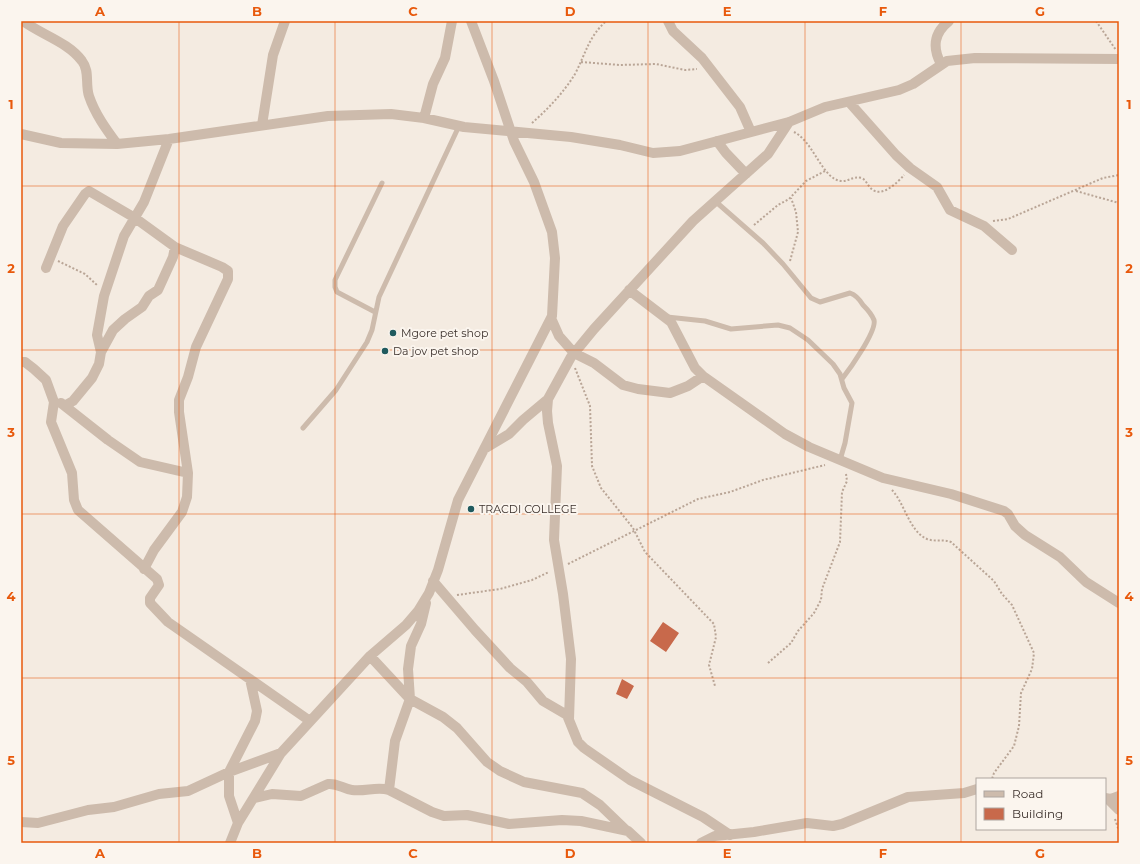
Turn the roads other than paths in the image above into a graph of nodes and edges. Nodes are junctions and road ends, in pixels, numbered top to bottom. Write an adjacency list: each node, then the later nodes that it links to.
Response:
1 (23, 21): 19 (street)
2 (285, 21): 11 (street)
3 (452, 21): 10 (street)
4 (471, 21): 14 (street)
5 (668, 21): 15 (street)
6 (949, 21): 8 (street)
7 (1118, 56): 8 (street)
8 (941, 64): 9 (street)
9 (849, 102): 13 (street); 25 (street)
10 (424, 118): 11 (street); 12 (street)
11 (262, 125): 17 (street)
12 (459, 126): 14 (street); 28 (lane)
13 (786, 126): 15 (street); 20 (street)
14 (511, 132): 18 (street); 30 (street)
15 (751, 132): 18 (street)
16 (21, 134): 19 (street)
17 (169, 139): 19 (street); 23 (street)
18 (717, 141): 20 (street)
19 (117, 144)
20 (746, 174): 22 (street)
21 (382, 183): 28 (lane)
22 (715, 201): 27 (street); 35 (lane)
23 (134, 218): 24 (street); 26 (street); 31 (street)
24 (175, 247): 31 (street); 42 (street)
25 (1012, 250)
26 (46, 268)
27 (629, 290): 29 (street); 32 (street)
28 (375, 312): 39 (lane)
29 (664, 316): 34 (street); 35 (lane)
30 (552, 318): 32 (street); 40 (street)
31 (102, 352): 38 (street)
32 (573, 355): 34 (street); 36 (street)
33 (21, 362): 37 (street)
34 (703, 376): 41 (street)
35 (842, 379): 41 (lane)
36 (548, 399): 40 (street); 50 (street)
37 (54, 402): 38 (street); 43 (street)
38 (66, 405): 42 (street)
39 (303, 428)
40 (484, 449): 44 (street)
41 (840, 461): 46 (street)
42 (188, 473): 43 (street)
43 (144, 569): 48 (street)
44 (433, 581): 45 (street); 50 (street)
45 (429, 593): 47 (street); 49 (street)
46 (1119, 603)
47 (370, 656): 49 (street); 51 (street)
48 (250, 679): 51 (street); 53 (street)
49 (410, 699): 55 (street); 62 (street)
50 (570, 719): 63 (street)
51 (310, 721): 52 (street)
52 (282, 753): 53 (street); 57 (street)
53 (229, 772): 60 (street); 61 (street)
54 (976, 789): 63 (street)
55 (390, 790): 57 (street); 62 (street)
56 (1119, 796): 58 (street)
57 (255, 798): 61 (street)
58 (1106, 799): 59 (street)
59 (1119, 810)
60 (21, 822)
61 (238, 823): 64 (street)
62 (628, 831): 65 (street)
63 (730, 835): 66 (street)
64 (230, 843)
65 (642, 843)
66 (701, 843)

